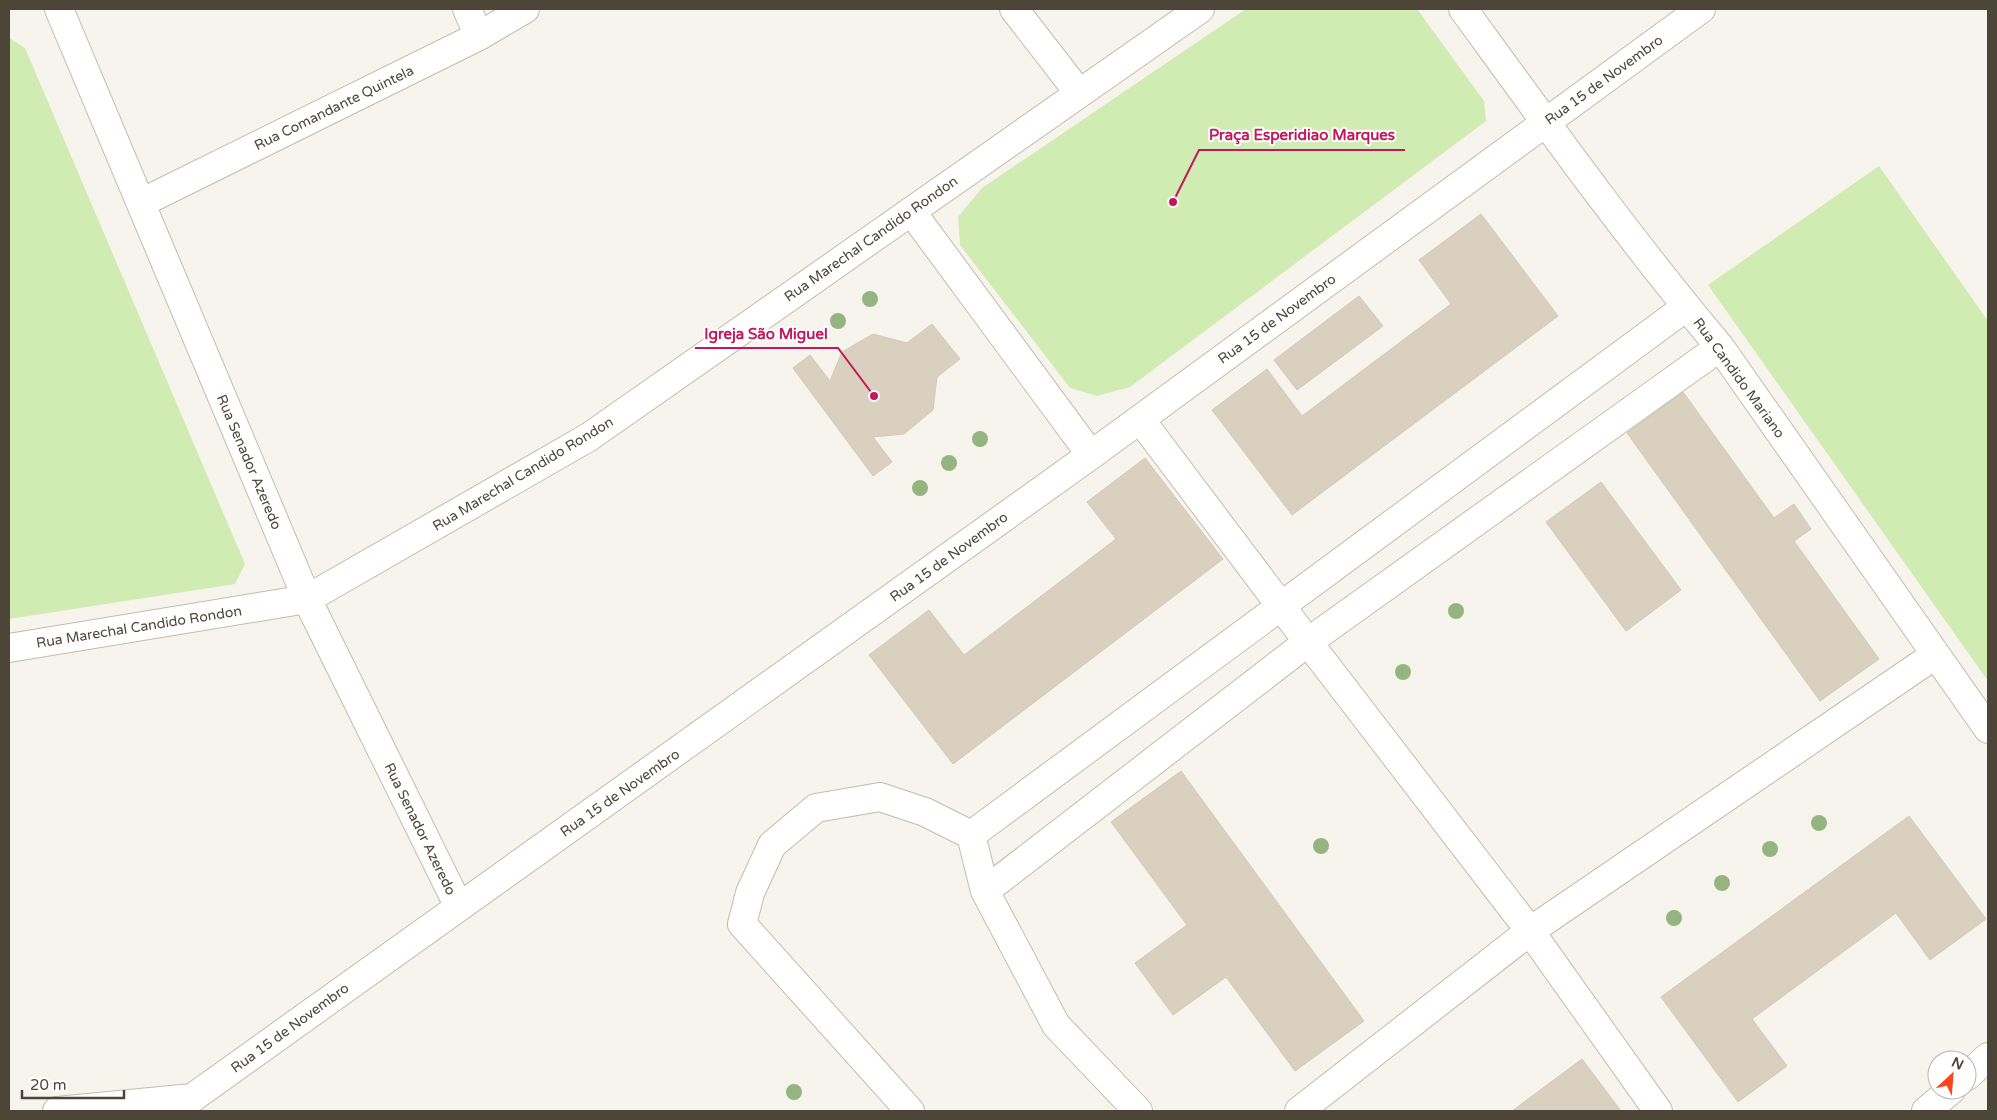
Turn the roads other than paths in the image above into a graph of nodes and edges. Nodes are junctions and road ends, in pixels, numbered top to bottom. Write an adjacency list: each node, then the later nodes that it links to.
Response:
1 (59, 9): 11 (street, Rua Senador Azeredo)
2 (467, 9): 8 (street)
3 (525, 9): 8 (street, Rua Comandante Quintela)
4 (1014, 9): 9 (street)
5 (1200, 9): 9 (street, Rua Marechal Candido Rondon)
6 (1463, 9): 10 (street, Rua Candido Mariano)
7 (1701, 9): 10 (street, Rua 15 de Novembro)
8 (479, 36): 11 (street, Rua Comandante Quintela)
9 (1079, 93): 12 (street, Rua Marechal Candido Rondon)
10 (1546, 122): 13 (street, Rua Candido Mariano); 15 (street, Rua 15 de Novembro)
11 (141, 203): 17 (street, Rua Senador Azeredo)
12 (911, 211): 16 (street); 17 (street, Rua Marechal Candido Rondon)
13 (1686, 307): 14 (street, Rua Candido Mariano); 18 (street)
14 (1720, 347): 19 (street); 21 (street, Rua Candido Mariano)
15 (1140, 418): 16 (street, Rua 15 de Novembro); 18 (street)
16 (1091, 456): 25 (street, Rua 15 de Novembro)
17 (307, 599): 20 (street, Rua Marechal Candido Rondon); 25 (street, Rua Senador Azeredo)
18 (1282, 606): 19 (street); 23 (street)
19 (1308, 642): 24 (street); 26 (street)
20 (9, 648)
21 (1935, 655): 22 (street, Rua Candido Mariano); 26 (street)
22 (1988, 729)
23 (971, 835): 24 (street); 32 (street)
24 (986, 891): 33 (street)
25 (458, 907): 30 (street, Rua 15 de Novembro)
26 (1530, 930): 34 (street); 35 (street)
27 (1988, 1057): 28 (street)
28 (1977, 1067)
29 (1939, 1100): 36 (street)
30 (183, 1105): 31 (street)
31 (57, 1111)
32 (910, 1111)
33 (1138, 1111)
34 (1298, 1111)
35 (1658, 1111)
36 (1926, 1111)

